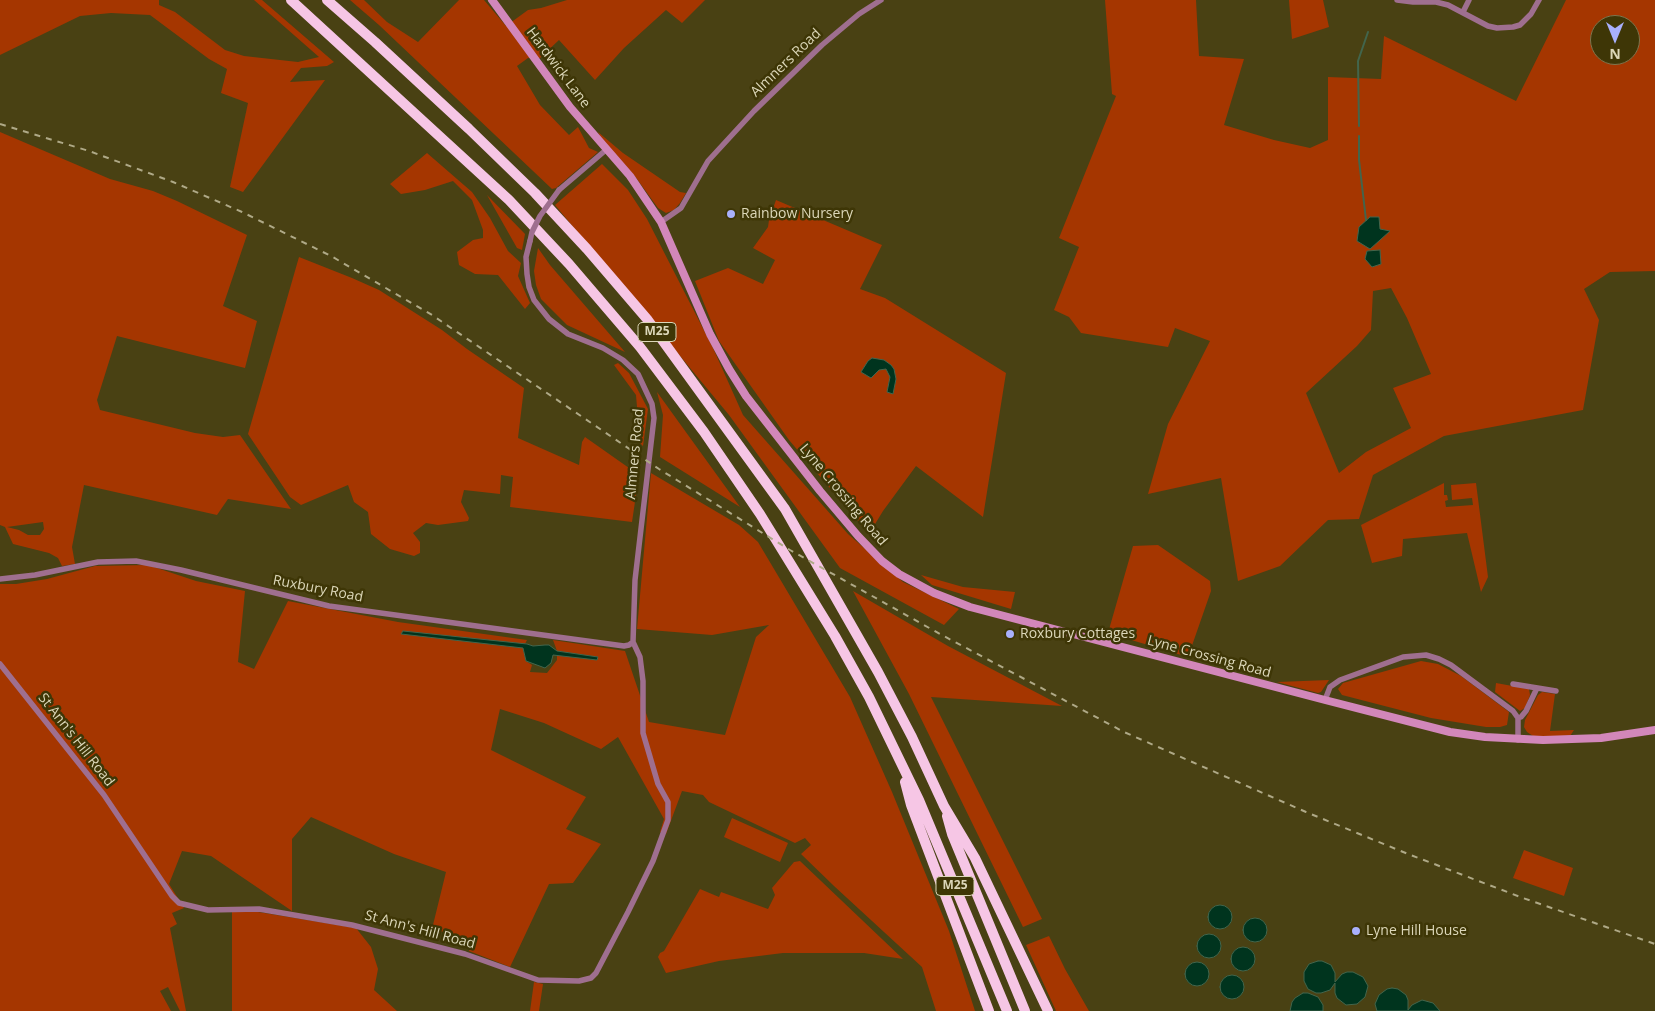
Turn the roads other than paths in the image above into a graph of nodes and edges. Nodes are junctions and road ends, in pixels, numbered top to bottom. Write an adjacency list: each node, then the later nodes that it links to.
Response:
1 (292, 0): 21 (highway, M25)
2 (327, 0): 22 (highway, M25)
3 (492, 0): 9 (street, Hardwick Lane)
4 (881, 0): 10 (street, Almners Road)
5 (1397, 0): 8 (street)
6 (1469, 0): 8 (street)
7 (1539, 0): 8 (street)
8 (1463, 12)
9 (607, 149): 10 (street, Lyne Crossing Road); 12 (street, Almners Road, bridge)
10 (661, 222): 17 (street, Lyne Crossing Road)
11 (0, 578): 12 (street, Ruxbury Road)
12 (632, 642): 13 (street, St Ann's Hill Road)
13 (0, 664)
14 (1513, 684): 15 (street)
15 (1537, 688): 16 (street); 18 (street)
16 (1556, 691)
17 (1325, 700): 18 (street); 20 (street, Lyne Crossing Road)
18 (1518, 718): 20 (street)
19 (1655, 730): 20 (street, Lyne Crossing Road)
20 (1518, 740)
21 (900, 762): 23 (highway); 24 (highway, M25)
22 (944, 806): 25 (highway, M25); 26 (highway)
23 (989, 1011)
24 (1007, 1011)
25 (1025, 1011)
26 (1048, 1011)

